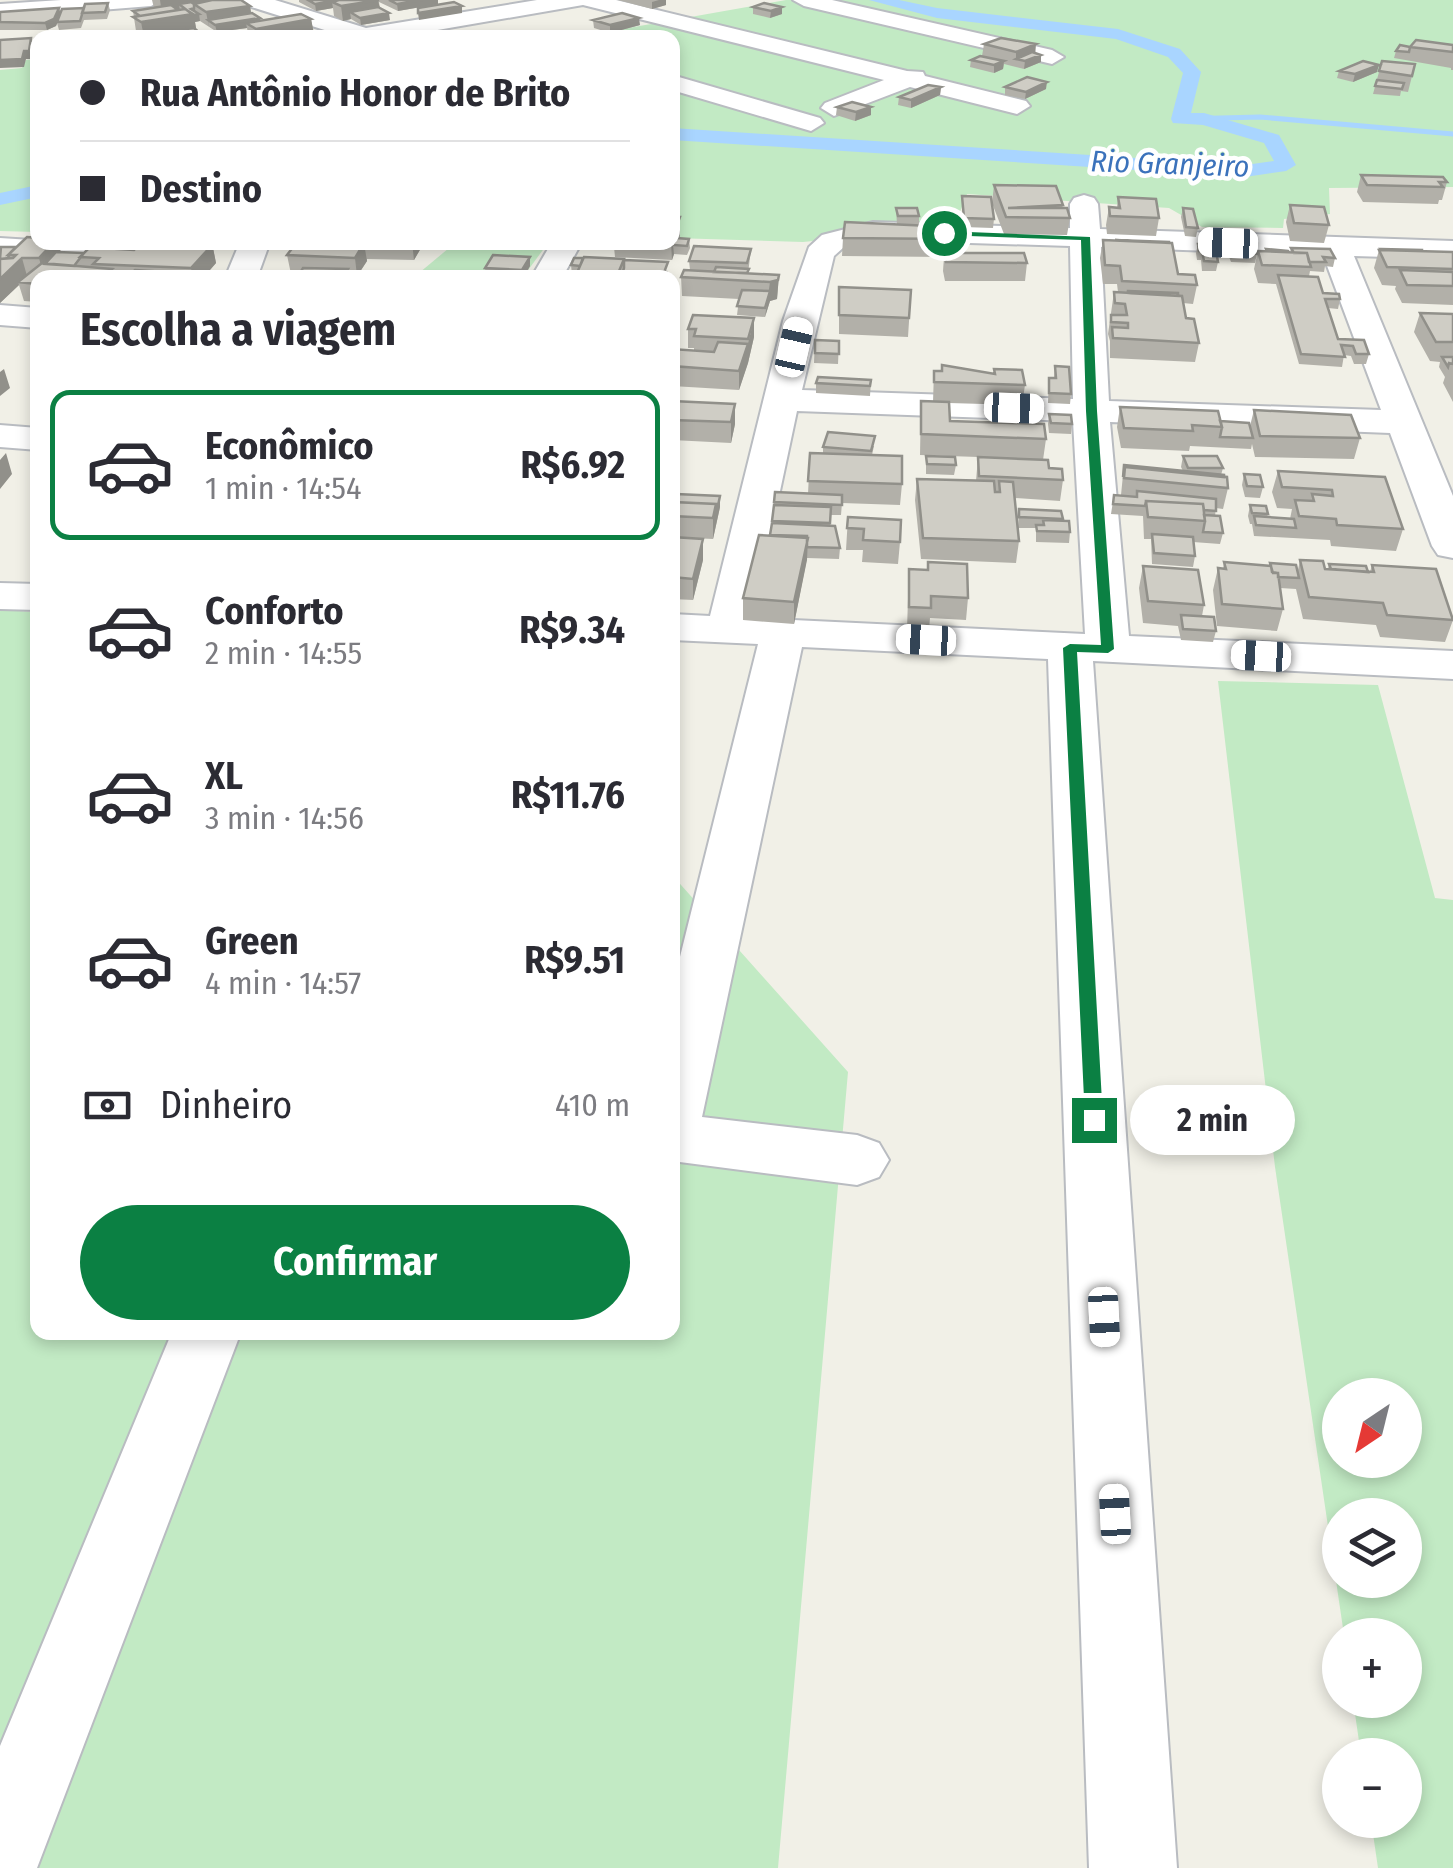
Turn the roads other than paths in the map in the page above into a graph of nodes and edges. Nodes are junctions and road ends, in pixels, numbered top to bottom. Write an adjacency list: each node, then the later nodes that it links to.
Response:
1 (253, 0): 8 (street)
2 (576, 0): 6 (street)
3 (590, 0): 12 (street)
4 (804, 0): 10 (street)
5 (133, 6): 7 (street)
6 (462, 10): 9 (street)
7 (0, 11)
8 (350, 30)
9 (391, 30)
10 (996, 45): 11 (street); 12 (street)
11 (1052, 57)
12 (908, 79): 14 (street); 15 (street)
13 (680, 84): 16 (street)
14 (1017, 106)
15 (834, 108)
16 (811, 123)
17 (1085, 221): 19 (street); 26 (street); 27 (street)
18 (0, 247): 20 (street)
19 (1335, 247): 22 (street); 28 (street)
20 (30, 249)
21 (47, 250): 23 (street)
22 (1453, 250)
23 (79, 252)
24 (0, 315): 25 (street)
25 (30, 317)
26 (783, 400): 27 (street); 35 (street)
27 (1091, 411): 28 (street); 37 (street)
28 (1403, 422): 31 (street)
29 (0, 436): 30 (street)
30 (30, 438)
31 (1453, 546)
32 (0, 596): 33 (street)
33 (30, 597)
34 (680, 627): 35 (street)
35 (728, 630): 36 (street)
36 (783, 632): 37 (street); 39 (street)
37 (1089, 648): 38 (street); 44 (street)
38 (1453, 665)
39 (680, 1079)
40 (680, 1137): 41 (street)
41 (857, 1160)
42 (204, 1340): 43 (street)
43 (0, 1852)
44 (1133, 1868)

